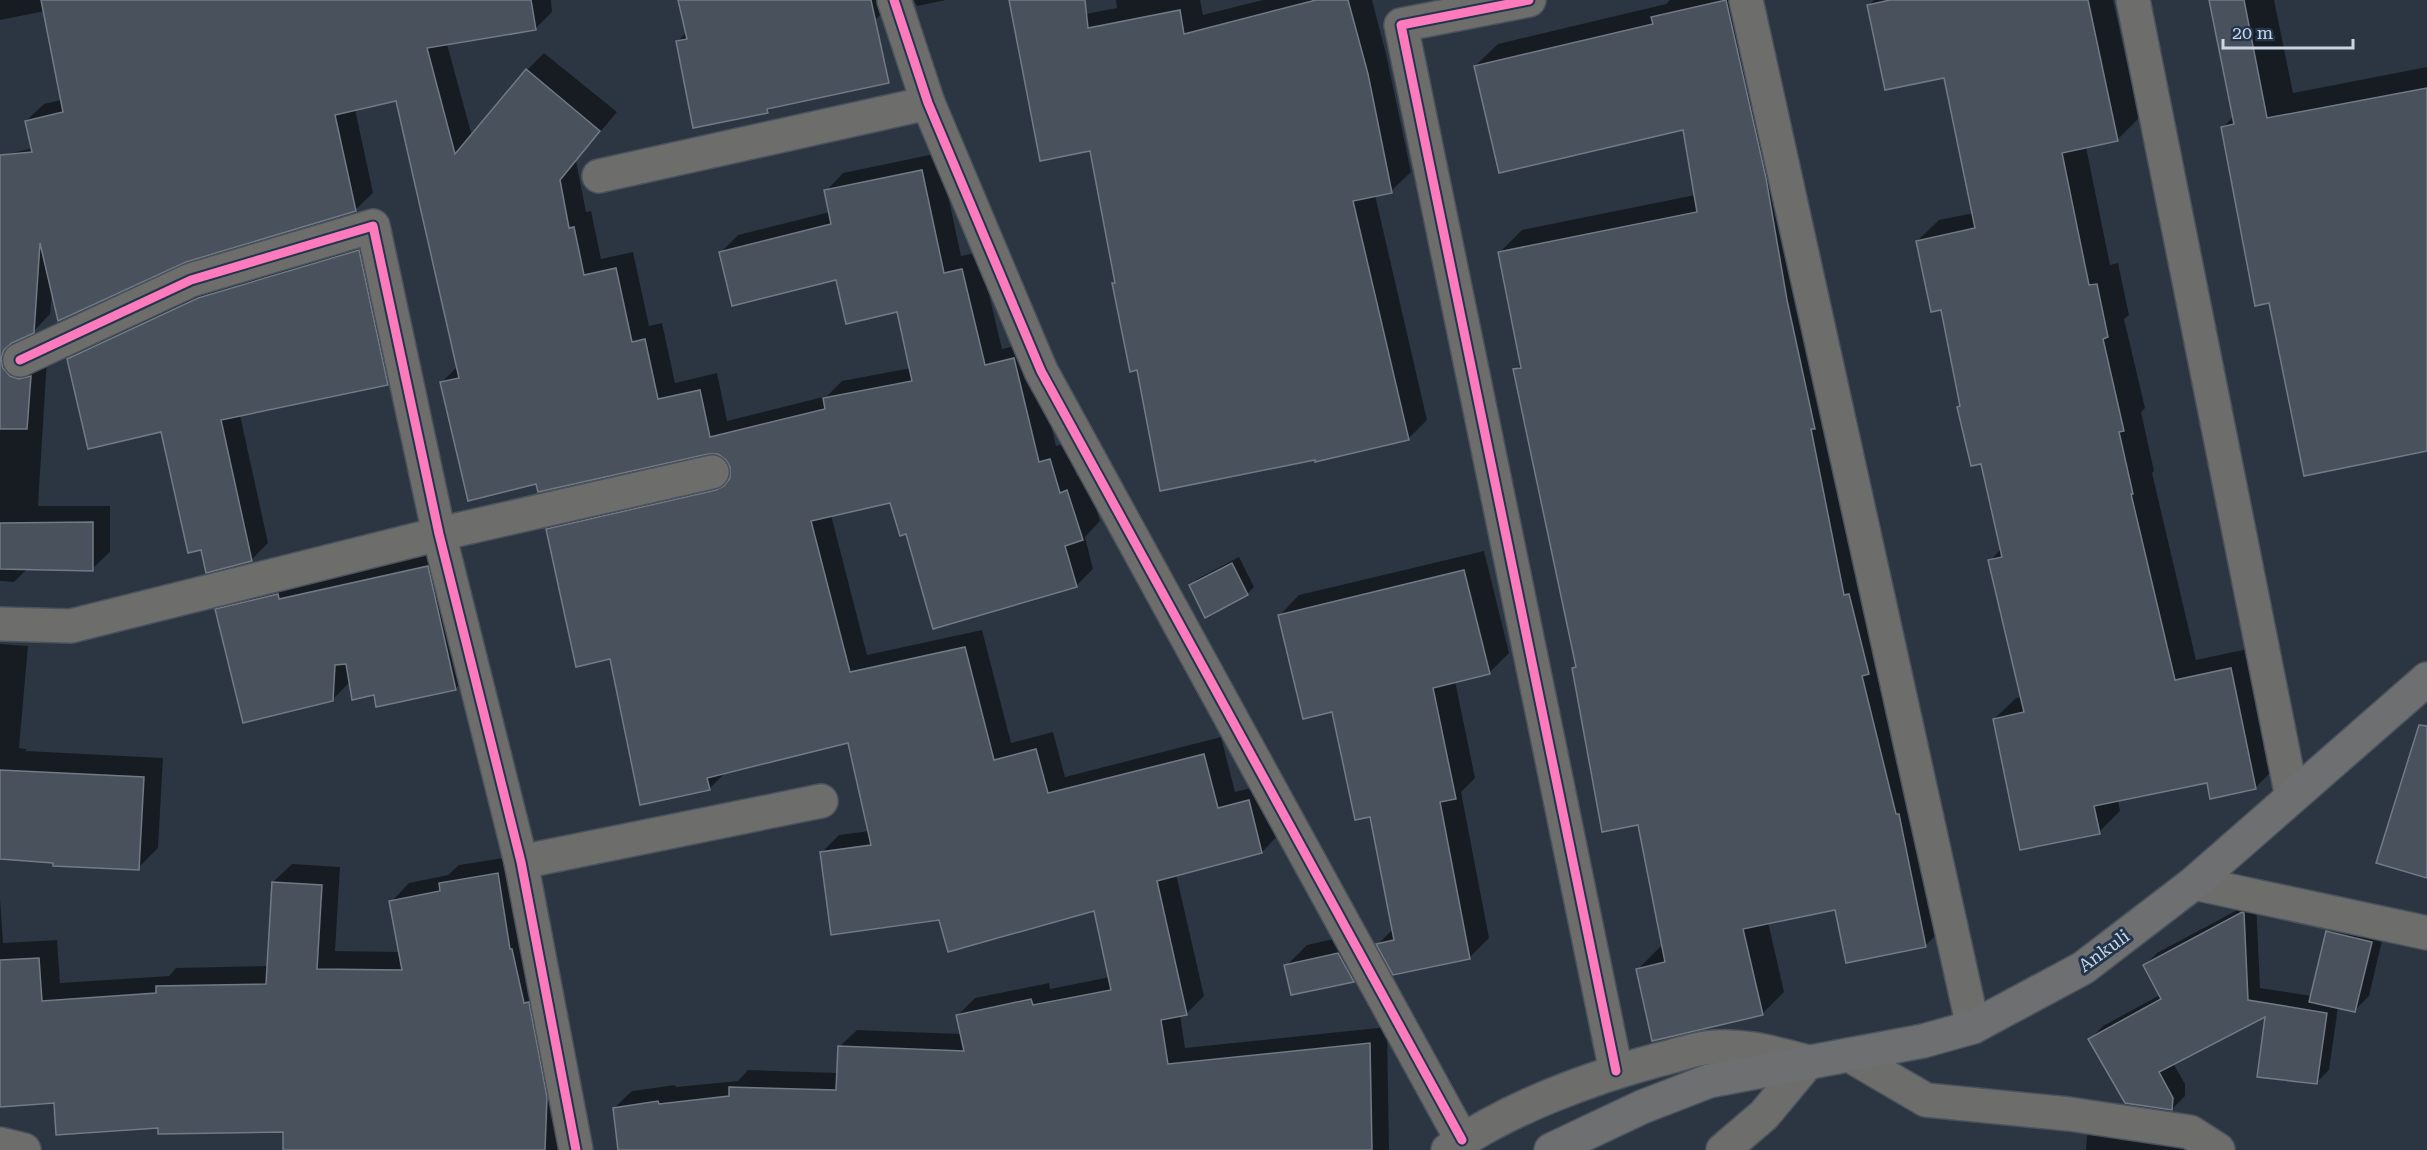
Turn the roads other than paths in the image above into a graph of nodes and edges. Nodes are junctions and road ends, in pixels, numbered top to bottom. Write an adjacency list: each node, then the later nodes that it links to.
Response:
1 (894, 0): 6 (street)
2 (1529, 0): 5 (street)
3 (1746, 0): 18 (street)
4 (2133, 0): 13 (street)
5 (1477, 5): 21 (street)
6 (928, 103): 7 (street); 22 (street)
7 (599, 176)
8 (20, 360): 10 (street)
9 (712, 472): 10 (street)
10 (439, 534): 11 (street); 15 (street)
11 (0, 624)
12 (2427, 679): 13 (main road, Ankuli)
13 (2292, 797): 16 (main road, Ankuli)
14 (821, 801): 15 (street)
15 (521, 862): 23 (street)
16 (2194, 883): 17 (street); 18 (main road, Ankuli)
17 (2427, 933)
18 (1972, 1027): 19 (main road, Ankuli)
19 (1849, 1055): 20 (main road, Ankuli); 26 (street)
20 (1808, 1062): 21 (street); 24 (main road, Ankuli); 25 (street)
21 (1616, 1071): 22 (street)
22 (1455, 1145)
23 (576, 1150)
24 (1551, 1150)
25 (1723, 1150)
26 (2218, 1150)

